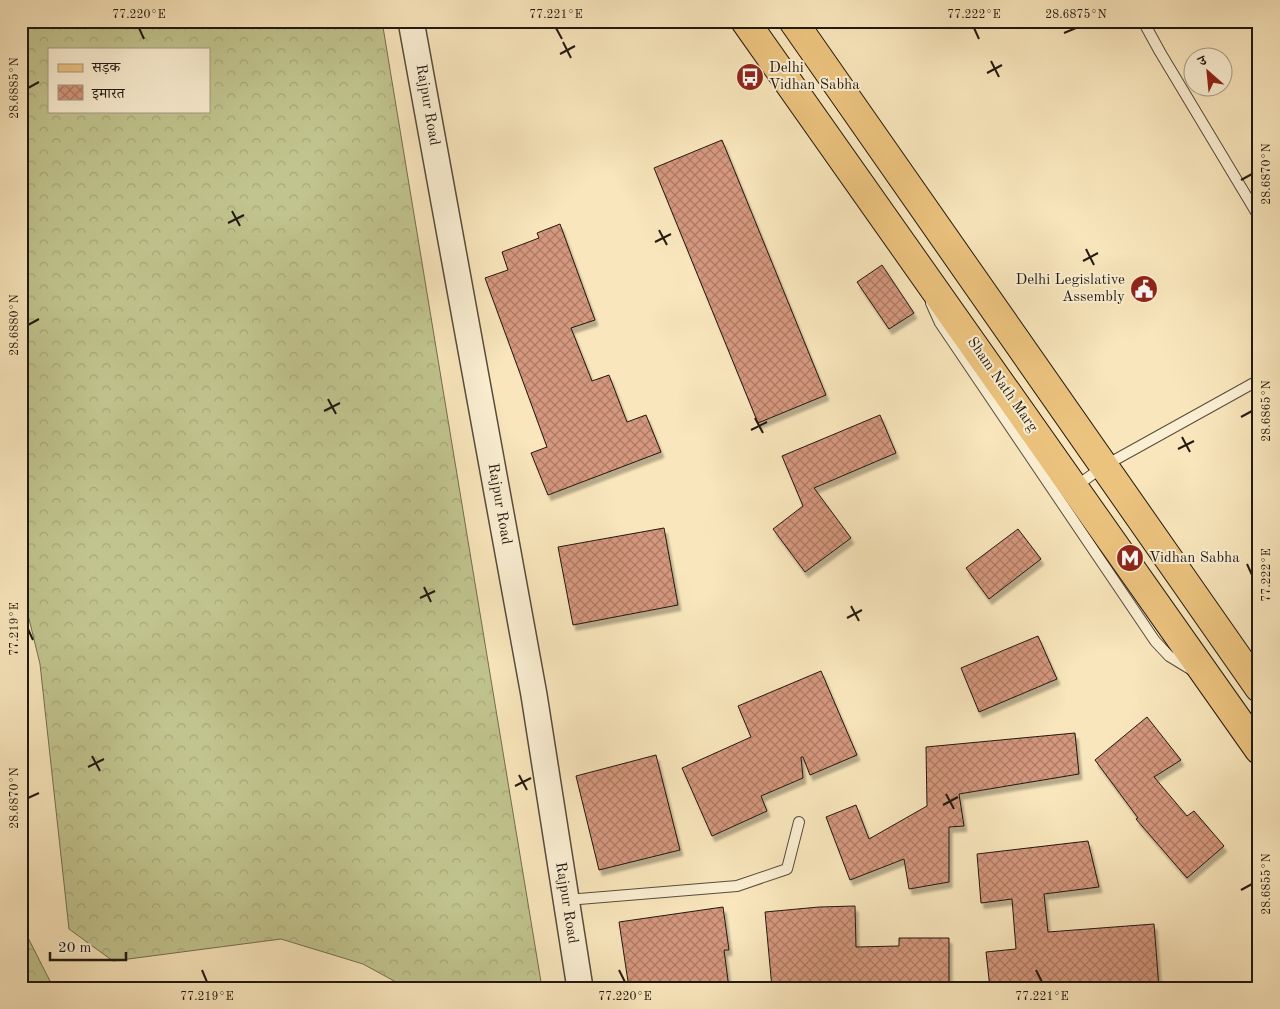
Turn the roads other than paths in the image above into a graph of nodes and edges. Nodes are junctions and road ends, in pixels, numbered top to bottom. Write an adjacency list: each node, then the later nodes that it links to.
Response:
1 (411, 21): 17 (street, Rajpur Road)
2 (745, 21): 8 (main road, Sham Nath Marg)
3 (793, 21): 10 (main road)
4 (1143, 21): 7 (lane)
5 (1254, 21): 6 (lane)
6 (1259, 27)
7 (1259, 217)
8 (922, 272): 11 (main road, Sham Nath Marg); 12 (lane)
9 (1259, 380): 10 (lane)
10 (1104, 466): 11 (lane); 13 (main road)
11 (1074, 487): 12 (main road, Sham Nath Marg)
12 (1211, 683): 14 (main road, Sham Nath Marg)
13 (1259, 688)
14 (1250, 720): 15 (main road, Sham Nath Marg)
15 (1259, 750)
16 (799, 822): 17 (lane)
17 (566, 900): 18 (street, Rajpur Road)
18 (580, 988)

